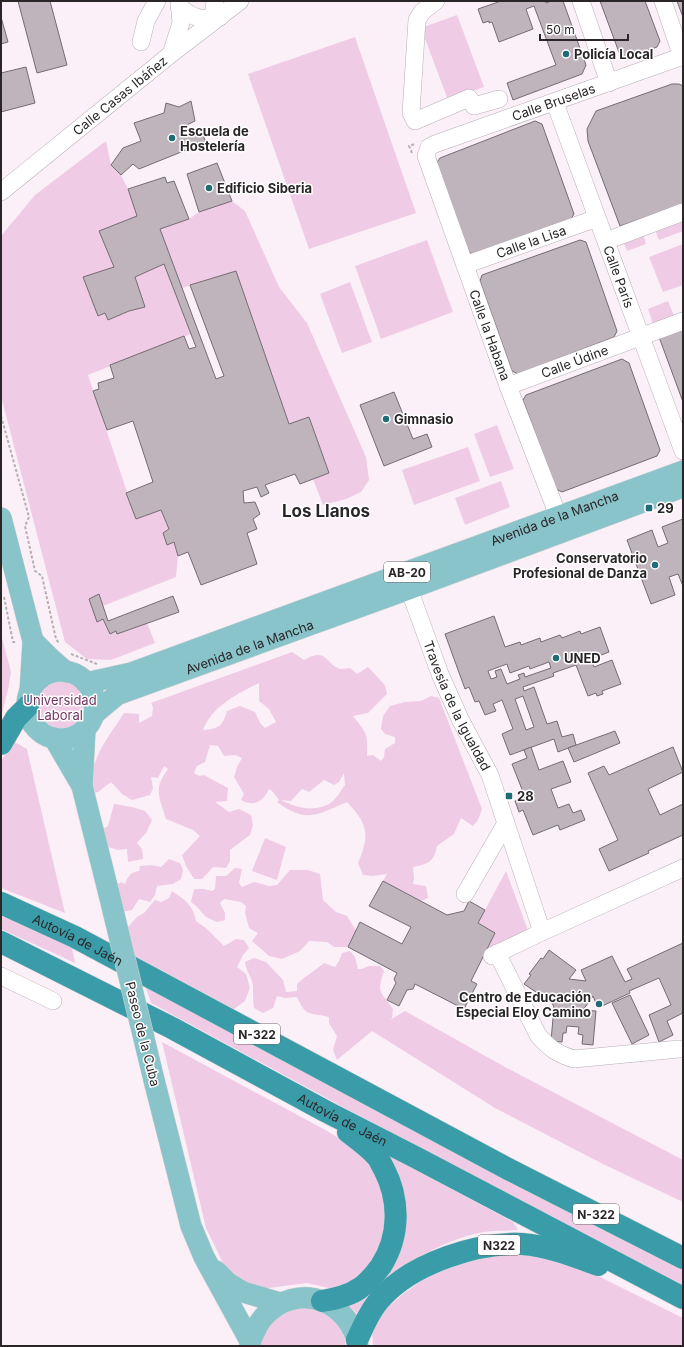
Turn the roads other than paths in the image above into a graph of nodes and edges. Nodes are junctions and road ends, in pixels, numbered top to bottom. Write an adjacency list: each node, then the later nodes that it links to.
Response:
1 (157, 1): 9 (street)
2 (240, 1): 8 (street, Calle Casas Ibáñez)
3 (445, 1): 7 (street)
4 (581, 1): 12 (street)
5 (663, 1): 11 (street)
6 (179, 4): 8 (street); 10 (street)
7 (432, 4): 13 (street)
8 (214, 15): 10 (street, Calle Casas Ibáñez)
9 (141, 42)
10 (171, 54): 16 (street, Calle Casas Ibáñez)
11 (683, 57): 12 (street, Calle Bruselas)
12 (609, 83): 14 (street, Calle Bruselas)
13 (499, 99)
14 (554, 103): 15 (street, Calle Bruselas); 18 (street, Calle París)
15 (428, 152): 20 (street, Calle la Habana)
16 (1, 192)
17 (683, 212): 19 (street)
18 (597, 218): 19 (street, Calle París); 20 (street, Calle la Lisa)
19 (606, 241): 22 (street, Calle París)
20 (465, 265): 23 (street, Calle la Habana)
21 (683, 321): 22 (street, Calle Údine)
22 (641, 337): 23 (street, Calle Údine); 24 (street, Calle París)
23 (508, 386): 27 (street, Calle la Habana)
24 (683, 451)
25 (683, 470): 27 (main road, Avenida de la Mancha / AB-20)
26 (683, 487): 29 (main road, Avenida de la Mancha)
27 (557, 517): 29 (main road, Avenida de la Mancha / AB-20)
28 (1, 518): 30 (main road)
29 (406, 581): 32 (main road, Avenida de la Mancha / AB-20); 34 (main road, Avenida de la Mancha); 38 (street, Travesía de la Igualdad)
30 (23, 641): 31 (main road); 33 (main road)
31 (67, 662): 32 (main road); 33 (main road)
32 (86, 683): 34 (main road)
33 (29, 699): 35 (main road); 36 (highway)
34 (90, 722): 35 (main road); 37 (main road, Paseo de la Cuba)
35 (54, 738): 37 (main road, Paseo de la Cuba)
36 (1, 744)
37 (82, 786): 48 (main road, Paseo de la Cuba, bridge)
38 (506, 823): 40 (street); 42 (street, Travesía de la Igualdad)
39 (683, 868): 42 (street)
40 (465, 894)
41 (1, 903): 49 (highway, Autovía de Jaén / N-322)
42 (542, 932): 46 (street)
43 (1, 942): 47 (highway, Autovía de Jaén / N-322)
44 (1, 976): 45 (street)
45 (53, 1001)
46 (679, 1049)
47 (325, 1111): 50 (highway, Autovía de Jaén / N-322); 51 (highway)
48 (204, 1257): 52 (main road, Paseo de la Cuba); 53 (main road, Paseo de la Cuba)
49 (683, 1258)
50 (677, 1295): 54 (highway, N322)
51 (322, 1301): 52 (main road); 54 (main road)
52 (280, 1303): 53 (main road)
53 (250, 1343)
54 (358, 1343)

